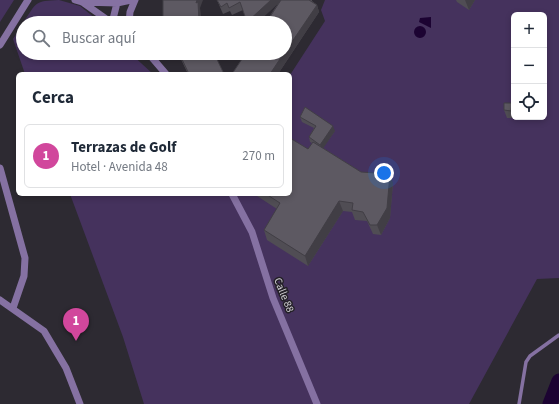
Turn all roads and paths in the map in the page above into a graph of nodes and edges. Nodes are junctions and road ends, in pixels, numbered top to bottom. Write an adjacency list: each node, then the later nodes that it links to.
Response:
1 (28, 0): 6 (street)
2 (131, 0): 5 (street)
3 (135, 0): 9 (street)
4 (79, 1): 5 (street); 7 (street)
5 (117, 3): 8 (street)
6 (18, 16)
7 (102, 16)
8 (114, 16)
9 (130, 16)
10 (16, 19): 11 (street)
11 (0, 45)
12 (154, 60): 13 (street)
13 (164, 72)
14 (0, 168): 17 (street)
15 (233, 196): 20 (street, Calle 88)
16 (0, 300): 17 (street)
17 (13, 308): 19 (street)
18 (559, 335): 21 (lane)
19 (80, 404)
20 (317, 404)
21 (519, 404)

